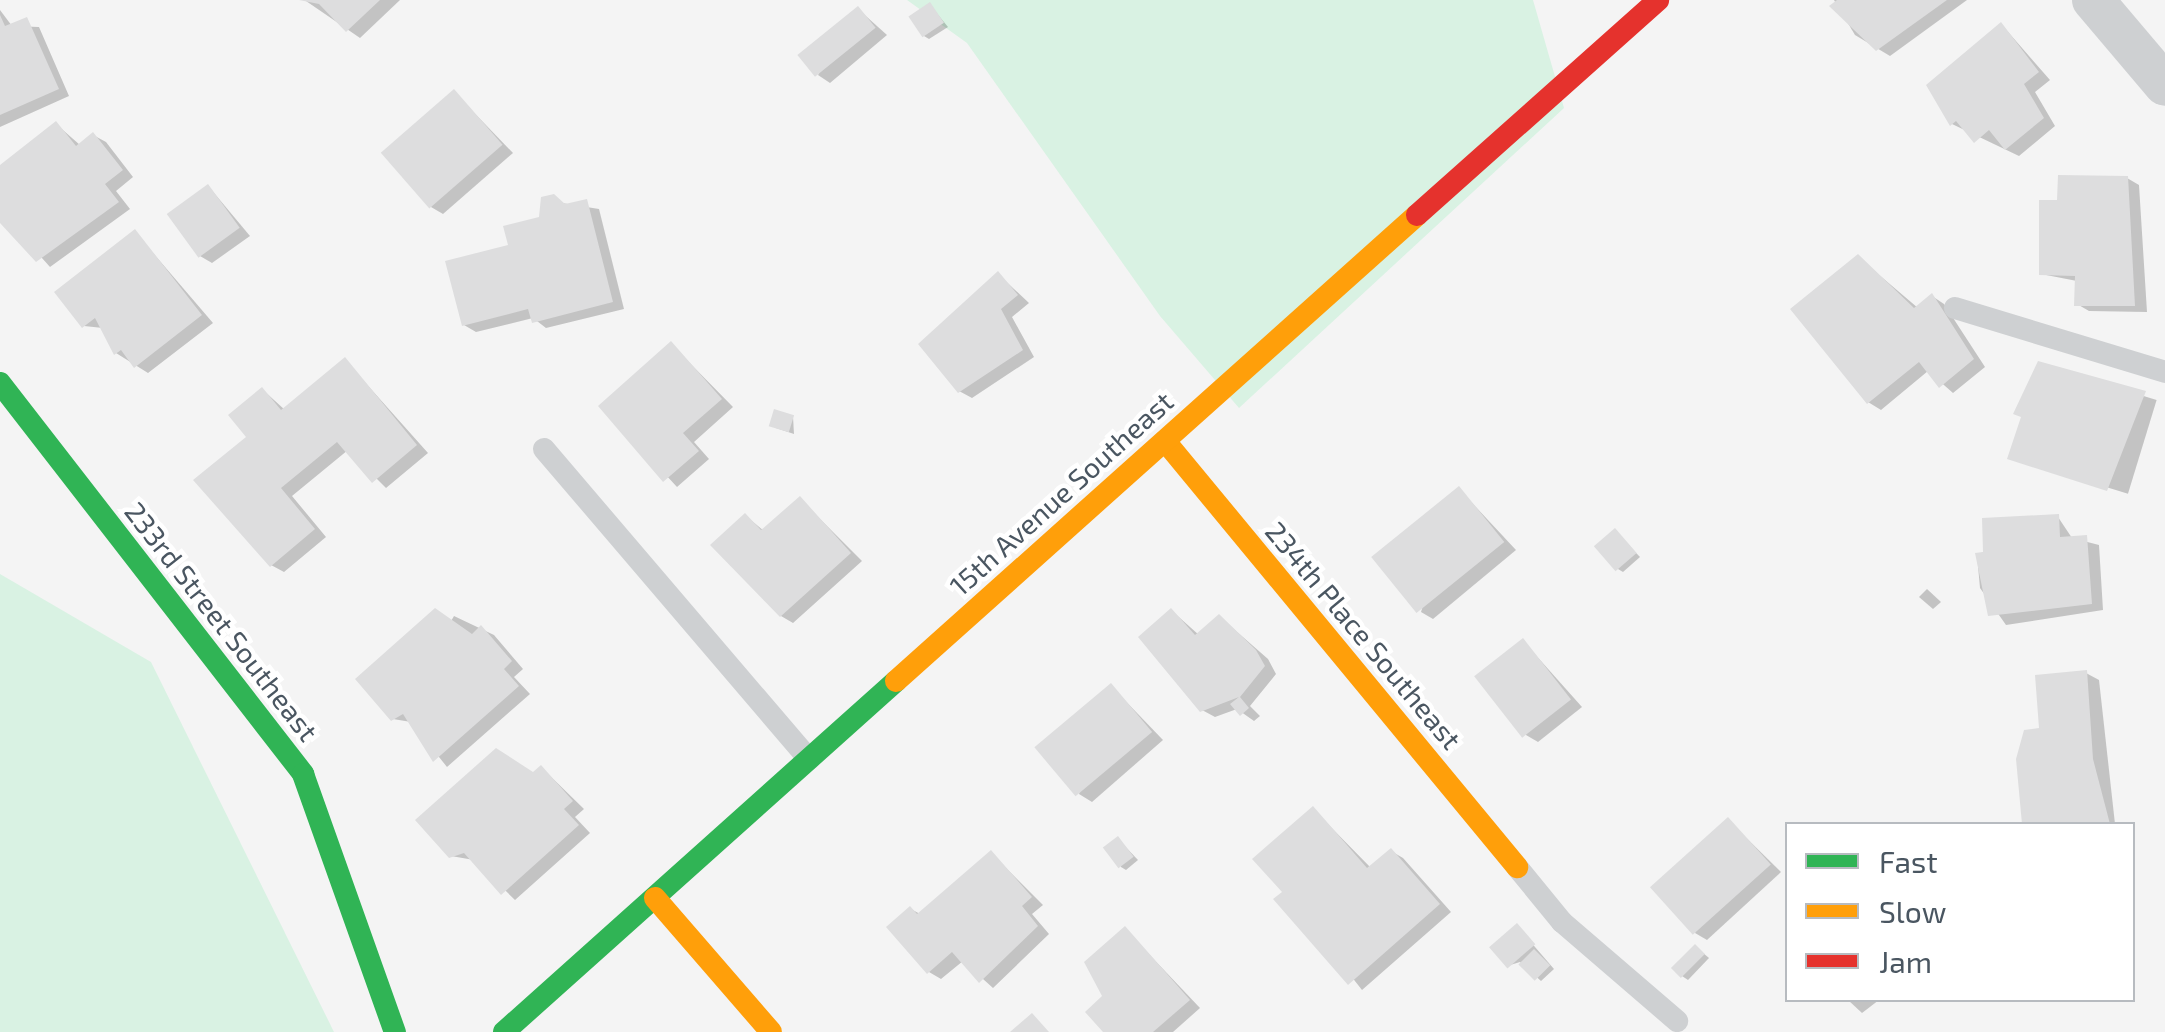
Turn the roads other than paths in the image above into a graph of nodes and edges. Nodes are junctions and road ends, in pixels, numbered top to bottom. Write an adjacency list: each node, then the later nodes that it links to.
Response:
1 (1658, 0): 7 (street, 15th Avenue Southeast)
2 (2093, 0): 3 (street)
3 (2165, 85)
4 (1955, 308): 5 (lane)
5 (2165, 372)
6 (0, 383): 13 (street, 233rd Street Southeast)
7 (1164, 441): 9 (street, 15th Avenue Southeast); 10 (street, 234th Place Southeast)
8 (544, 449): 9 (lane)
9 (809, 759): 11 (street, 15th Avenue Southeast)
10 (1517, 867): 12 (lane)
11 (654, 898): 14 (street, 15th Avenue Southeast); 15 (street)
12 (1676, 1021)
13 (395, 1032)
14 (504, 1032)
15 (771, 1032)

